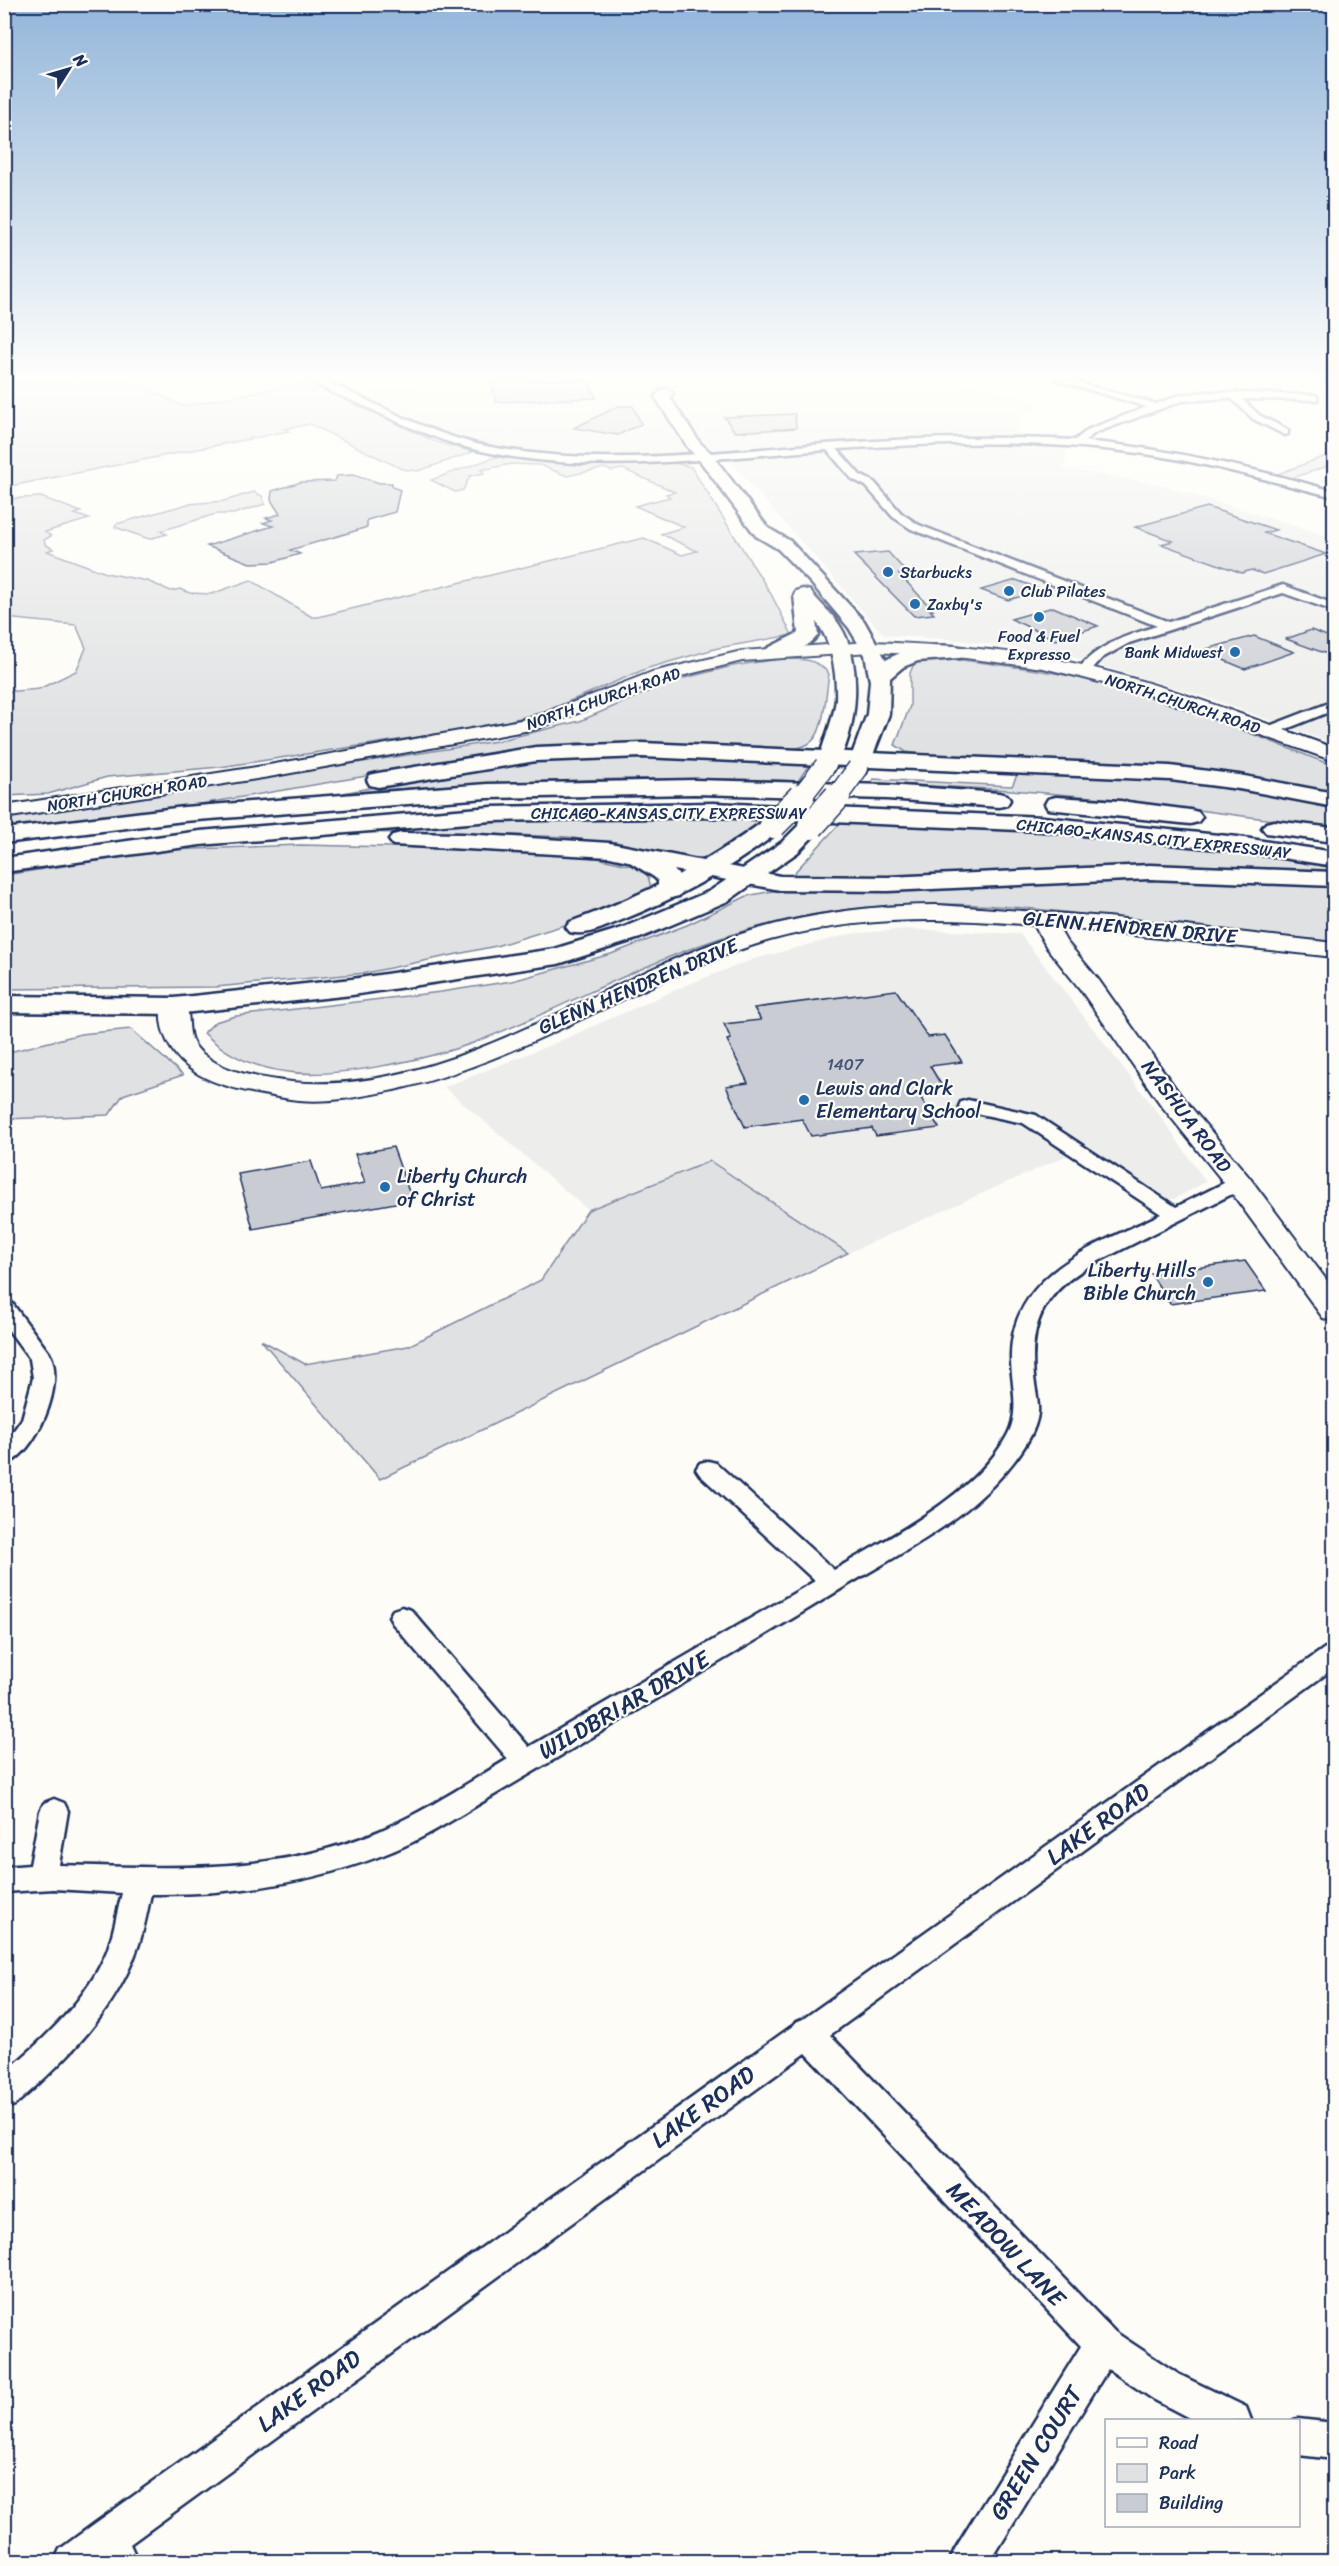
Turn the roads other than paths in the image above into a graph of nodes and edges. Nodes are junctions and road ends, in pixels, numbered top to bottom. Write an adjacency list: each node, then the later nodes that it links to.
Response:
1 (738, 500): 3 (main road)
2 (884, 500): 6 (street)
3 (762, 532): 4 (main road); 7 (main road)
4 (803, 595): 8 (main road); 9 (main road)
5 (1335, 608): 6 (street)
6 (1168, 626): 11 (street)
7 (870, 647): 8 (street, NORTH CHURCH ROAD); 10 (street, NORTH CHURCH ROAD); 12 (main road)
8 (841, 648): 9 (street, NORTH CHURCH ROAD); 16 (main road)
9 (775, 651): 19 (street, NORTH CHURCH ROAD)
10 (959, 652): 11 (street, NORTH CHURCH ROAD); 12 (main road)
11 (1082, 672): 14 (street, NORTH CHURCH ROAD)
12 (879, 677): 17 (main road)
13 (1335, 705): 14 (street)
14 (1269, 731): 15 (street, NORTH CHURCH ROAD)
15 (1335, 756)
16 (827, 763): 17 (main road); 20 (main road); 27 (main road, bridge)
17 (859, 763): 18 (main road); 28 (main road, bridge)
18 (1335, 800)
19 (4, 812)
20 (184, 814): 21 (main road, CHICAGO-KANSAS CITY EXPRESSWAY); 22 (main road, CHICAGO-KANSAS CITY EXPRESSWAY)
21 (1335, 835)
22 (4, 836)
23 (200, 838): 24 (main road); 25 (main road, CHICAGO-KANSAS CITY EXPRESSWAY); 26 (main road, CHICAGO-KANSAS CITY EXPRESSWAY)
24 (628, 854): 27 (main road); 30 (main road)
25 (1335, 859)
26 (4, 865)
27 (707, 870): 28 (main road); 30 (main road)
28 (747, 878): 29 (main road); 33 (main road)
29 (1335, 879)
30 (670, 891): 33 (main road)
31 (1042, 918): 32 (street, GLENN HENDREN DRIVE); 35 (street, GLENN HENDREN DRIVE); 37 (street, NASHUA ROAD)
32 (1335, 950)
33 (470, 970): 35 (main road)
34 (4, 1004): 35 (main road)
35 (174, 1006)
36 (968, 1106): 38 (street)
37 (1239, 1183): 38 (street, WILDBRIAR DRIVE); 40 (street, NASHUA ROAD)
38 (1175, 1215): 43 (street, WILDBRIAR DRIVE)
39 (4, 1308): 41 (street)
40 (1335, 1311)
41 (4, 1457)
42 (708, 1469): 43 (street)
43 (833, 1583): 46 (street, WILDBRIAR DRIVE)
44 (402, 1617): 46 (street)
45 (1335, 1655): 51 (street, LAKE ROAD)
46 (526, 1762): 50 (street, WILDBRIAR DRIVE)
47 (54, 1810): 48 (street)
48 (42, 1876): 49 (street, WILDBRIAR DRIVE); 50 (street, WILDBRIAR DRIVE)
49 (4, 1880)
50 (139, 1881): 52 (street)
51 (807, 2032): 53 (street, MEADOW LANE); 57 (street, LAKE ROAD)
52 (4, 2094)
53 (1103, 2344): 54 (street, MEADOW LANE); 59 (street, GREEN COURT)
54 (1229, 2419)
55 (1300, 2437): 56 (street)
56 (1335, 2441)
57 (113, 2549): 58 (street, LAKE ROAD)
58 (73, 2562)
59 (968, 2562)

